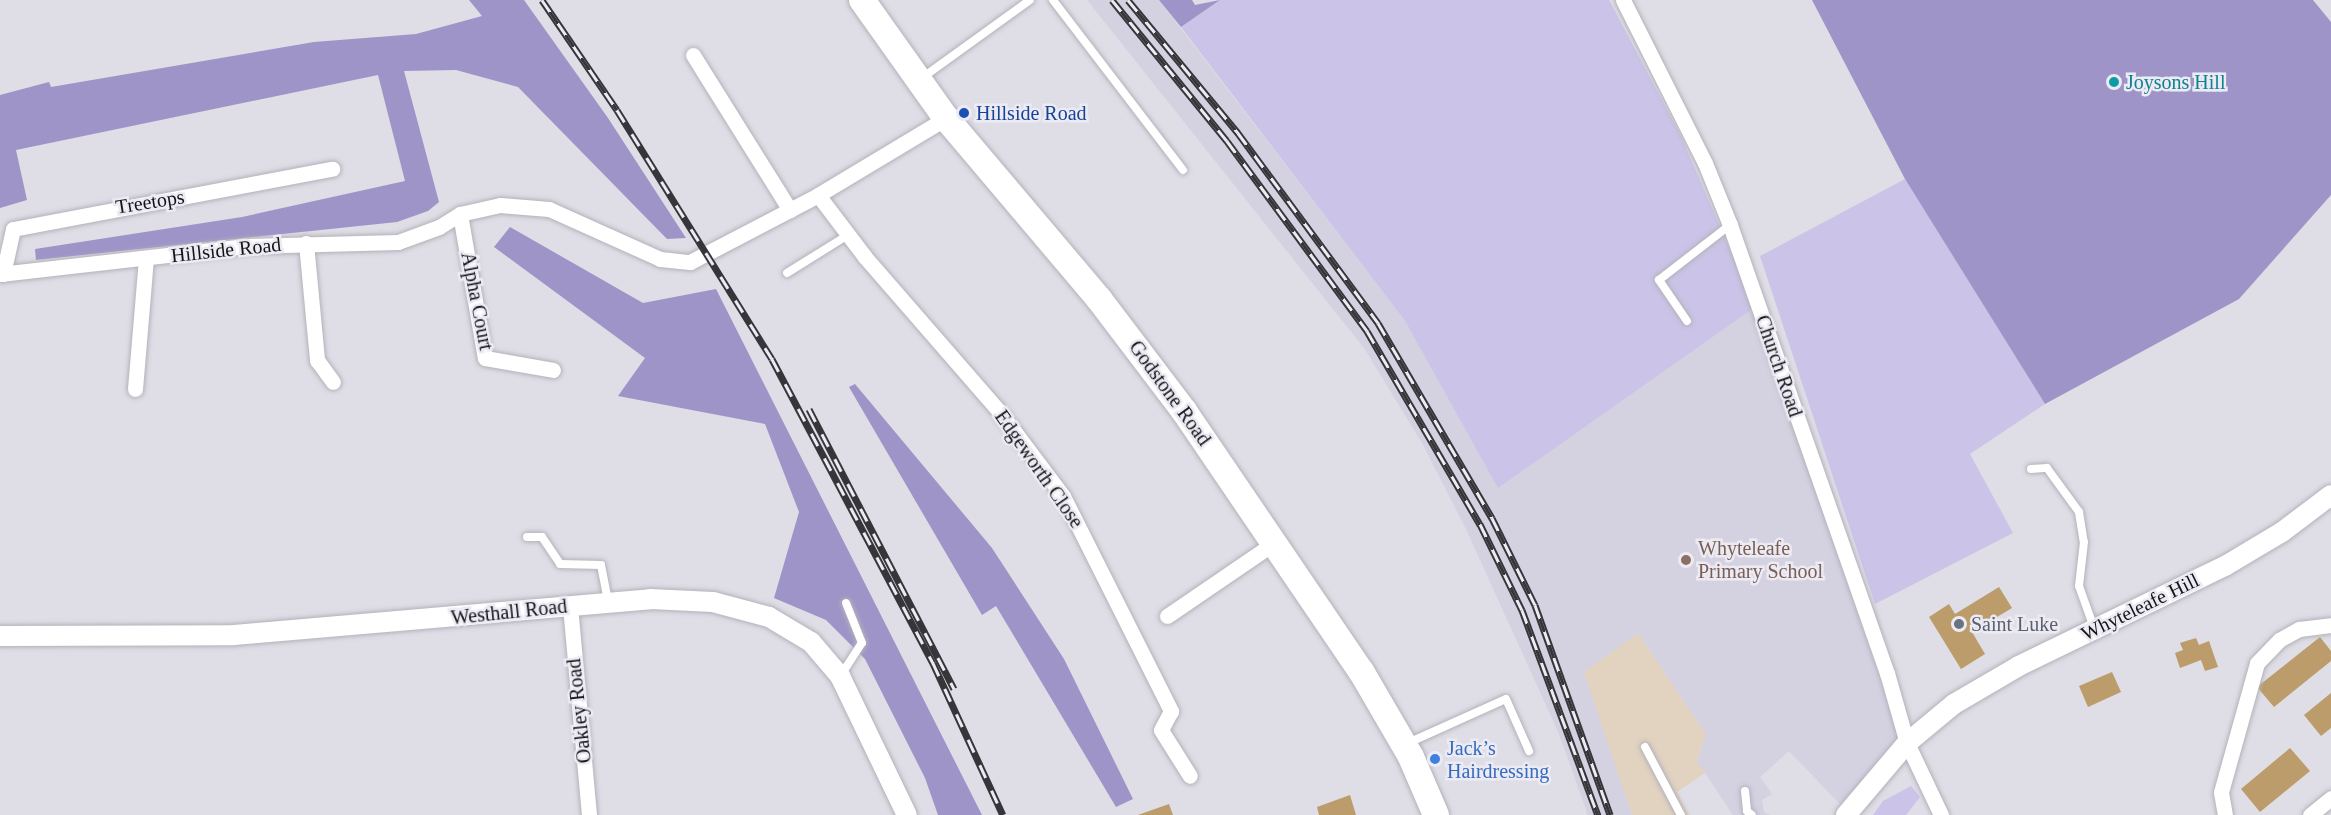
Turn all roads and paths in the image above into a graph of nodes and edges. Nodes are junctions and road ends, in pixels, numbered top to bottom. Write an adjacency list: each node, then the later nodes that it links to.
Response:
1 (862, 0): 6 (highway, Godstone Road)
2 (1030, 0): 6 (lane)
3 (1053, 0): 9 (lane)
4 (1623, 0): 13 (street, Church Road)
5 (693, 55): 11 (street)
6 (920, 80): 7 (highway, Godstone Road)
7 (946, 118): 10 (street, Hillside Road); 26 (highway, Godstone Road)
8 (332, 169): 18 (street, Treetops)
9 (1183, 170)
10 (818, 195): 11 (street, Hillside Road); 14 (street, Edgeworth Close)
11 (790, 210): 12 (street, Hillside Road)
12 (460, 214): 15 (street, Hillside Road); 20 (street, Alpha Court)
13 (1730, 225): 19 (lane); 35 (street, Church Road)
14 (848, 236): 17 (lane); 39 (street, Edgeworth Close)
15 (306, 243): 16 (street, Hillside Road); 21 (street, Hillside Road)
16 (146, 259): 18 (street, Hillside Road); 22 (street, Hillside Road)
17 (787, 273)
18 (1, 274)
19 (1687, 321)
20 (553, 370)
21 (333, 382)
22 (135, 389)
23 (2031, 470): 32 (lane)
24 (2331, 495): 32 (street, Whyteleafe Hill)
25 (527, 537): 27 (lane)
26 (1274, 543): 30 (street); 36 (highway, Godstone Road)
27 (608, 603): 29 (street, Westhall Road); 34 (street, Westhall Road)
28 (846, 603): 34 (lane)
29 (570, 606): 33 (street, Westhall Road); 42 (street, Oakley Road)
30 (1167, 616)
31 (2331, 625): 49 (street)
32 (2094, 629): 35 (street, Whyteleafe Hill)
33 (0, 636)
34 (840, 676): 43 (street, Westhall Road)
35 (1907, 743): 47 (street, Whyteleafe Hill); 48 (street, Church Road)
36 (1404, 745): 38 (lane); 44 (highway, Godstone Road)
37 (1645, 747): 45 (lane)
38 (1529, 751)
39 (1190, 776)
40 (1744, 791): 46 (lane)
41 (2331, 798): 50 (street)
42 (589, 815)
43 (907, 815)
44 (1436, 815)
45 (1681, 815)
46 (1752, 815)
47 (1846, 815)
48 (1941, 815)
49 (2225, 815)
50 (2310, 815)

